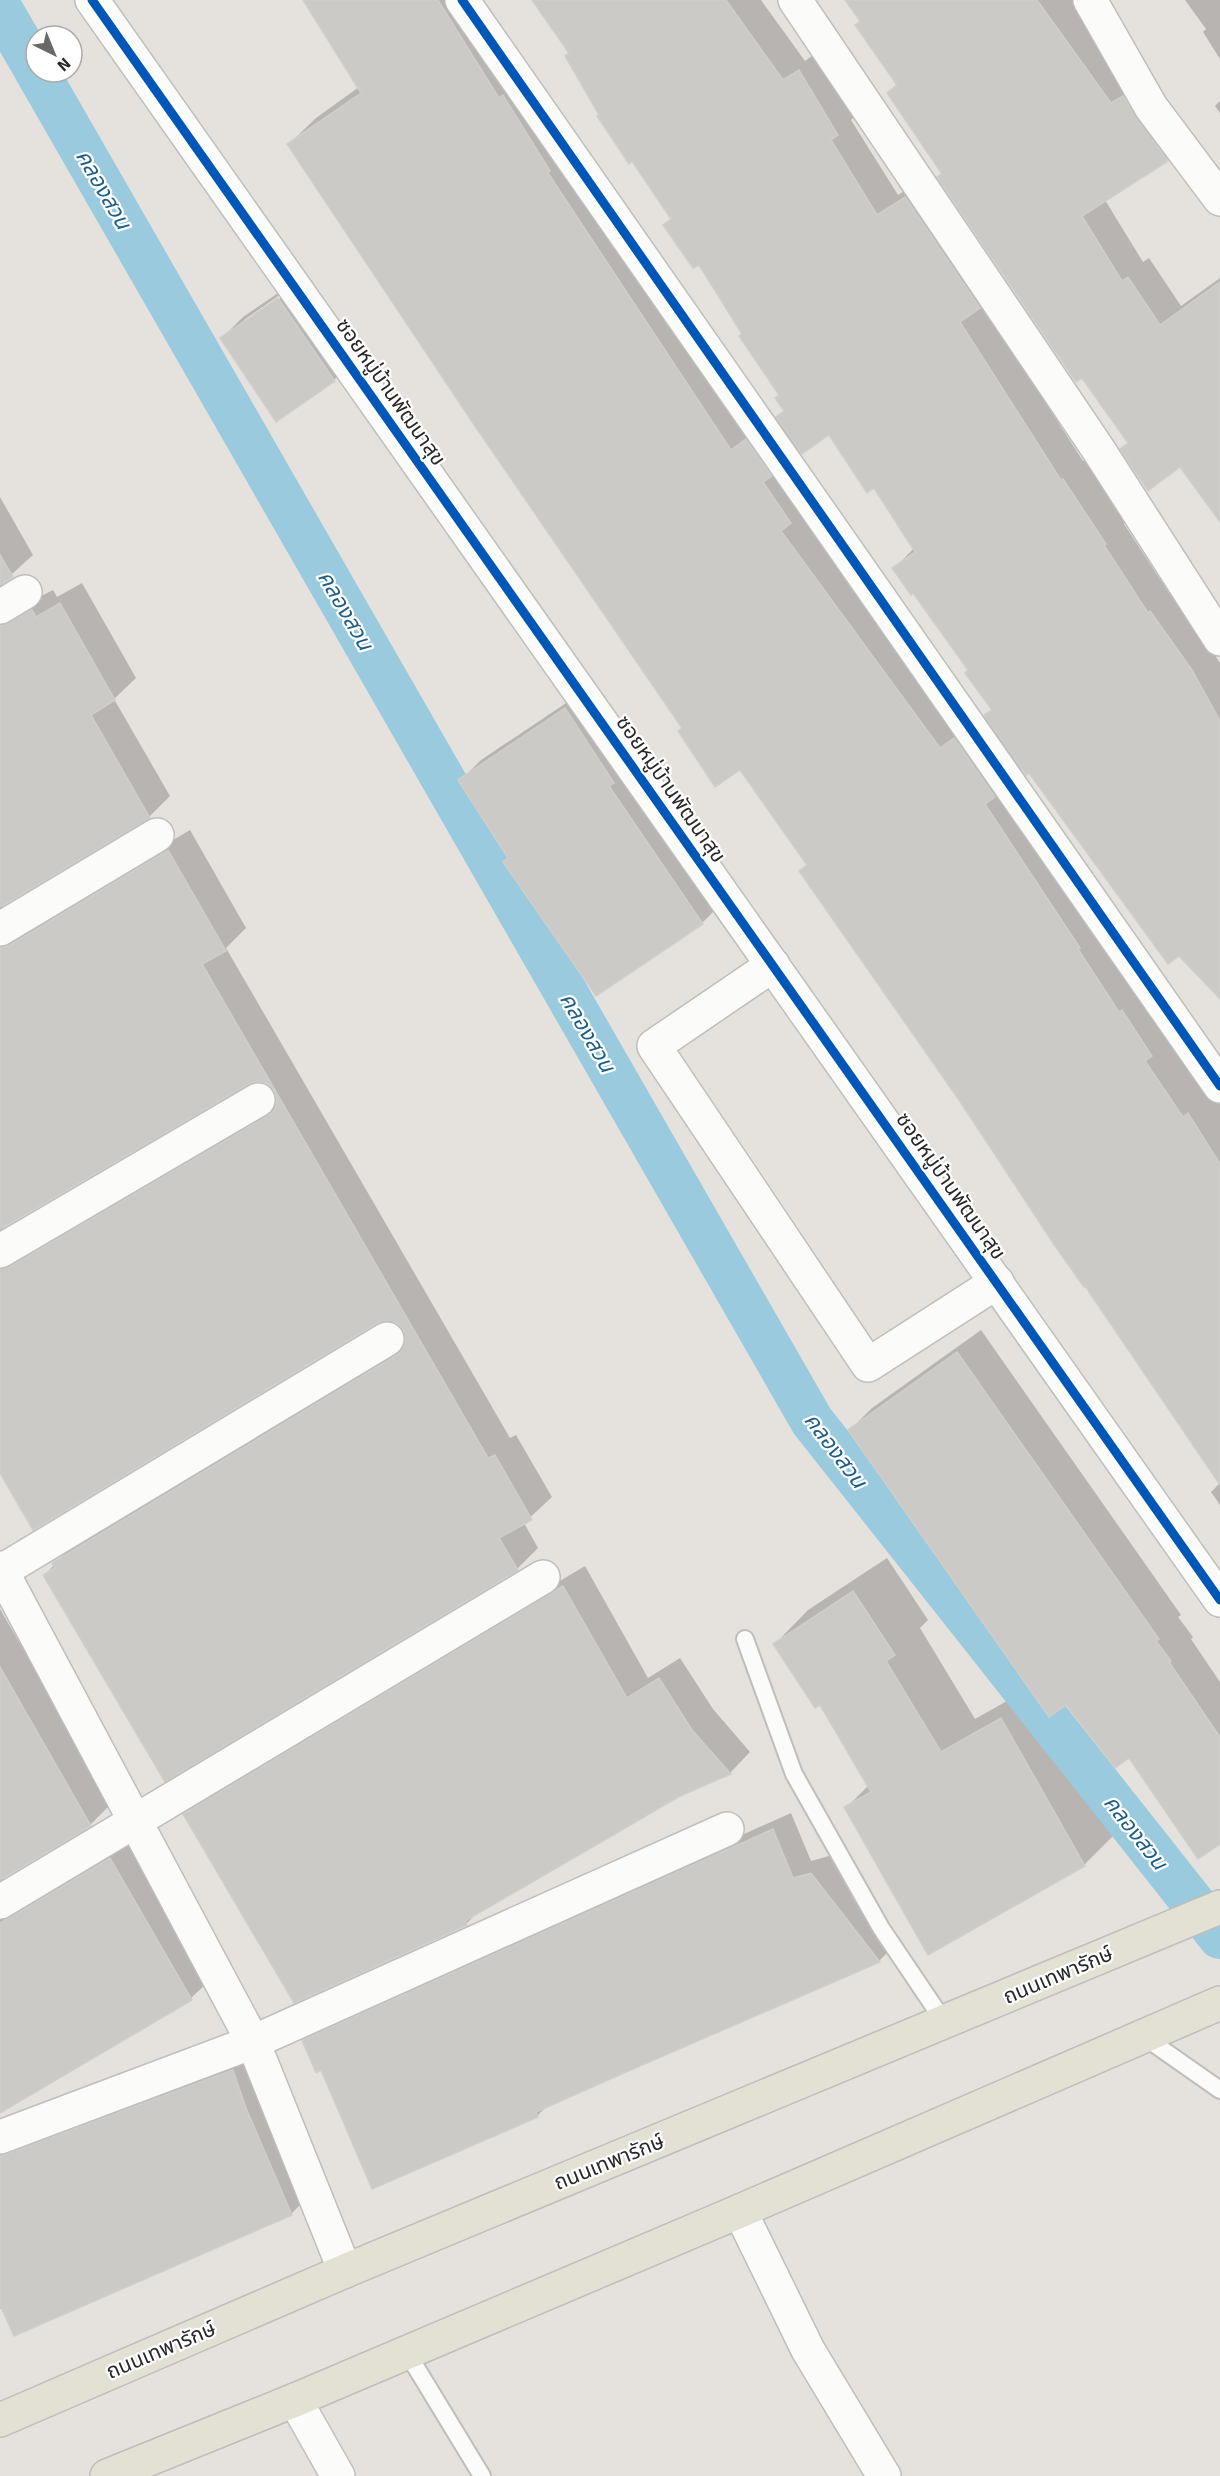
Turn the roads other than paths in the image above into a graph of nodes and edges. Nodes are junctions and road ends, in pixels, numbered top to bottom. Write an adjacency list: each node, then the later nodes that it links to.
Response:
1 (92, 0): 9 (street, ซอยหมู่บ้านพัฒนาสุข)
2 (462, 0): 10 (street)
3 (795, 0): 6 (street)
4 (1090, 0): 5 (street)
5 (1220, 199)
6 (1220, 639)
7 (158, 835): 8 (street)
8 (0, 929)
9 (773, 964): 13 (street, ซอยหมู่บ้านพัฒนาสุข); 13 (street)
10 (1220, 1086)
11 (258, 1100): 12 (street)
12 (0, 1251)
13 (997, 1282): 17 (street, ซอยหมู่บ้านพัฒนาสุข)
14 (387, 1339): 15 (street)
15 (1, 1570): 19 (street)
16 (543, 1577): 19 (street)
17 (1220, 1600)
18 (745, 1639): 24 (lane)
19 (135, 1821): 21 (street); 26 (street)
20 (727, 1829): 26 (street)
21 (0, 1902)
22 (1220, 1907): 24 (main road, ถนนเทพารักษ์)
23 (1220, 2003): 25 (main road)
24 (945, 2023): 30 (main road, ถนนเทพารักษ์)
25 (1143, 2036): 27 (lane); 29 (main road)
26 (253, 2042): 28 (street); 30 (street)
27 (1220, 2090)
28 (0, 2137)
29 (740, 2211): 31 (main road); 37 (street)
30 (345, 2271): 33 (main road, ถนนเทพารักษ์)
31 (406, 2351): 32 (main road); 36 (lane)
32 (295, 2400): 34 (main road); 35 (street)
33 (0, 2420)
34 (107, 2476)
35 (338, 2476)
36 (482, 2476)
37 (884, 2476)

